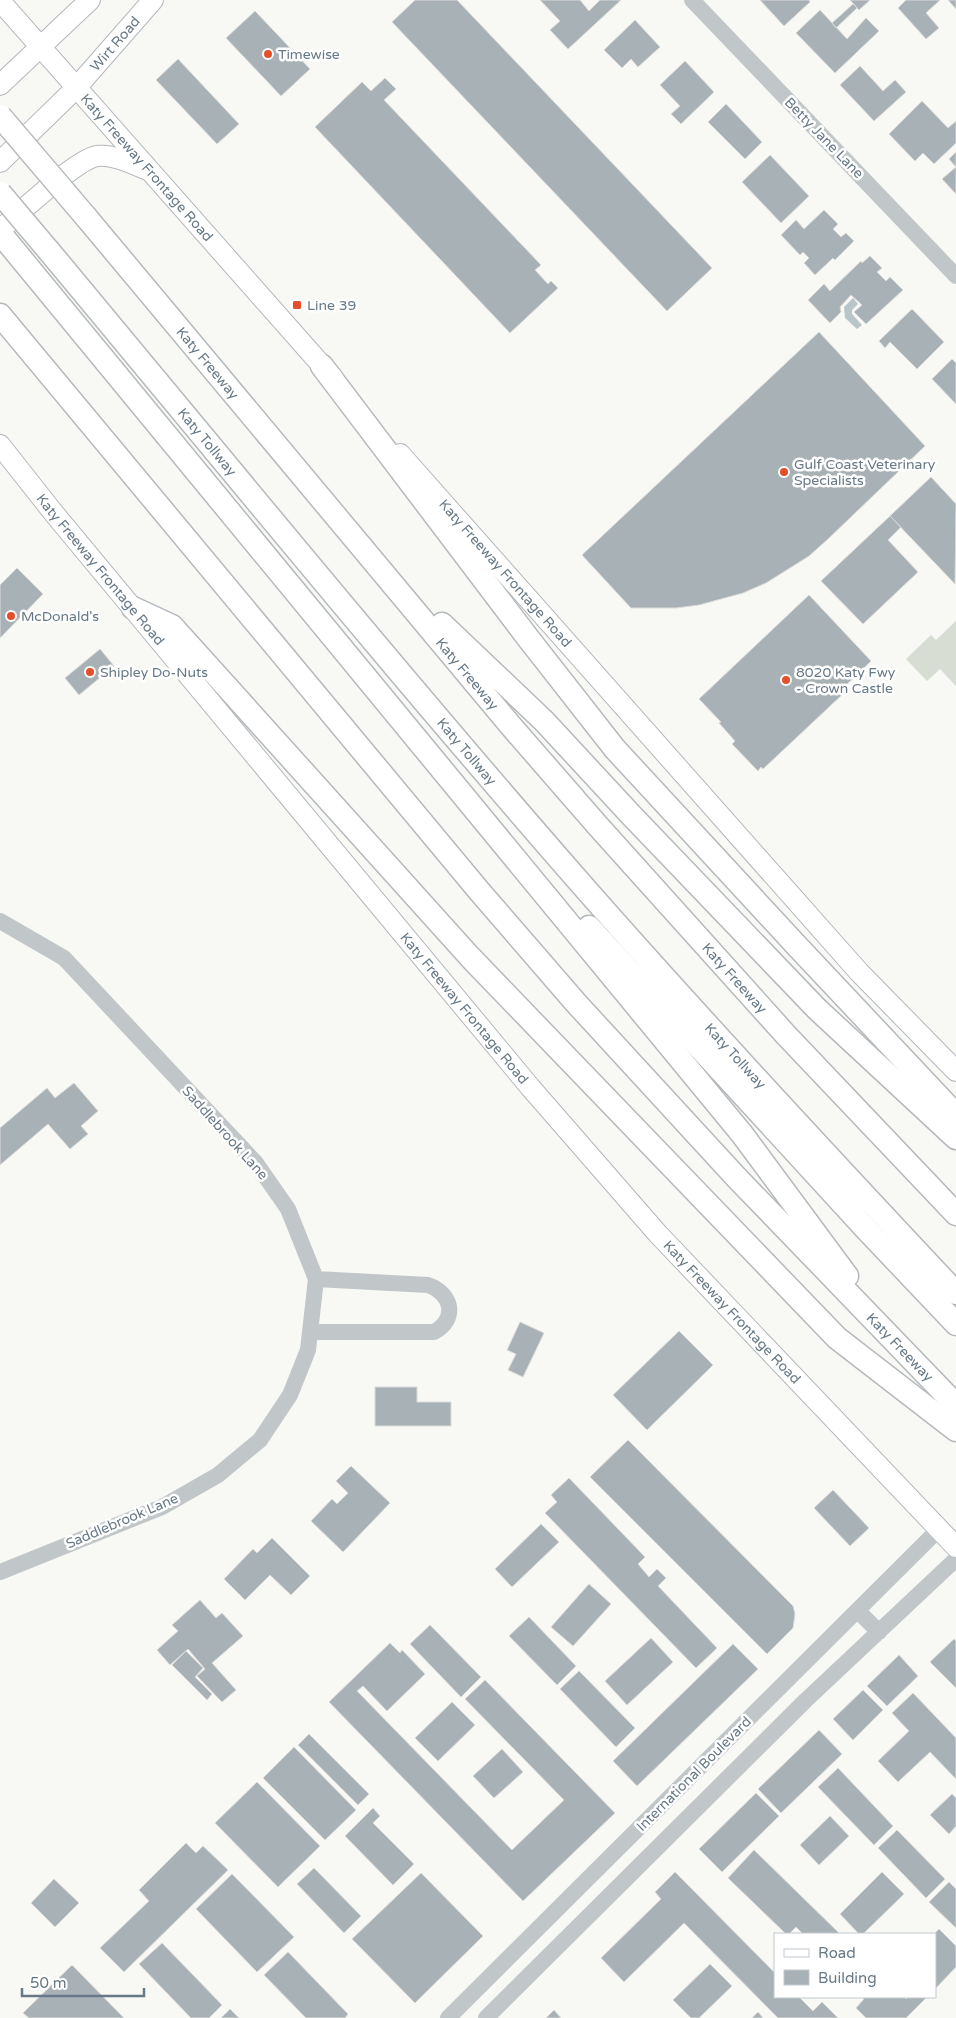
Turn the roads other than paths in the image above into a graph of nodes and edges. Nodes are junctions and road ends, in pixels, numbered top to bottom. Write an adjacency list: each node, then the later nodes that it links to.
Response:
1 (90, 0): 5 (main road)
2 (153, 0): 7 (main road, Wirt Road)
3 (692, 0): 13 (street, Betty Jane Lane)
4 (0, 1): 5 (main road, Katy Freeway Frontage Road)
5 (39, 46): 6 (main road); 7 (main road, Katy Freeway Frontage Road)
6 (0, 84)
7 (76, 88): 9 (main road, Wirt Road); 10 (main road, Katy Freeway Frontage Road)
8 (0, 116): 17 (highway, Katy Freeway, bridge)
9 (0, 162)
10 (149, 171): 12 (main road); 15 (main road, Katy Freeway Frontage Road)
11 (0, 193): 26 (highway, Katy Tollway, bridge)
12 (0, 232): 19 (highway, Katy Tollway)
13 (956, 276)
14 (0, 315): 29 (highway, Katy Freeway)
15 (322, 366): 21 (main road, Katy Freeway Frontage Road); 22 (highway)
16 (0, 445): 18 (main road, Katy Freeway Frontage Road)
17 (366, 552): 23 (highway); 24 (highway, Katy Freeway)
18 (133, 608): 31 (highway); 32 (main road, Katy Freeway Frontage Road)
19 (398, 718): 27 (highway); 29 (highway)
20 (0, 921): 25 (street, Saddlebrook Lane)
21 (956, 1071)
22 (956, 1115)
23 (956, 1138)
24 (956, 1214)
25 (316, 1278): 28 (street, Saddlebrook Lane); 28 (street)
26 (956, 1293)
27 (956, 1324)
28 (310, 1332): 35 (street, Saddlebrook Lane)
29 (898, 1345): 30 (highway, Katy Freeway)
30 (956, 1405)
31 (956, 1430)
32 (939, 1529): 33 (main road, Katy Freeway Frontage Road); 36 (street, International Boulevard)
33 (956, 1547)
34 (956, 1559): 37 (street, International Boulevard)
35 (0, 1572)
36 (858, 1611): 37 (street); 38 (street, International Boulevard)
37 (879, 1632): 39 (street, International Boulevard)
38 (786, 1683): 39 (street); 40 (street, International Boulevard)
39 (805, 1701): 41 (street, International Boulevard)
40 (654, 1814): 41 (street); 42 (street, International Boulevard)
41 (672, 1833): 43 (street, International Boulevard)
42 (529, 1938): 43 (street); 44 (street, International Boulevard)
43 (547, 1957): 45 (street, International Boulevard)
44 (448, 2018)
45 (486, 2018)

